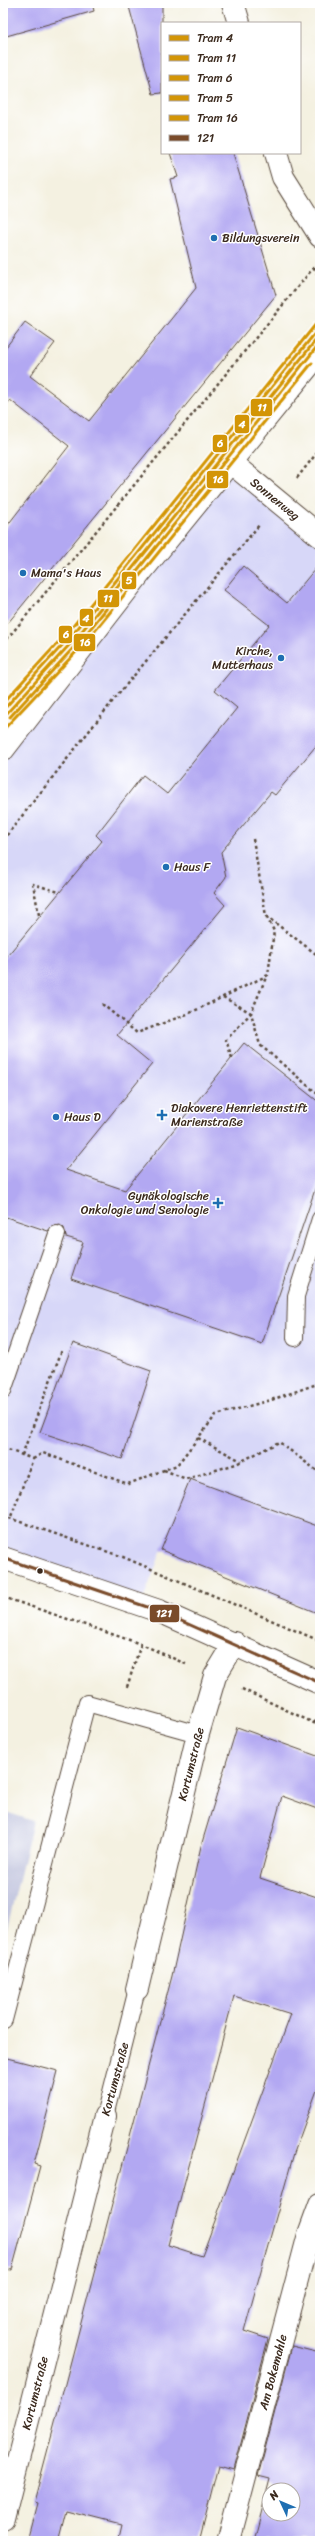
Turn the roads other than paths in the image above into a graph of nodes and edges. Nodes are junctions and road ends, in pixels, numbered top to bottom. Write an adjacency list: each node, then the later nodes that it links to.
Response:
1 (233, 3): 2 (street)
2 (238, 22)
3 (276, 154): 4 (street)
4 (320, 236)
5 (320, 352): 6 (street)
6 (230, 462): 7 (street, Sonnenweg); 8 (street)
7 (320, 536)
8 (6, 739)
9 (320, 1219): 11 (lane)
10 (57, 1234): 12 (lane)
11 (294, 1338)
12 (3, 1390)
13 (3, 1558): 14 (street)
14 (235, 1643): 15 (street); 16 (street, Kortumstraße)
15 (320, 1683)
16 (198, 1734): 17 (street, Kortumstraße); 18 (lane)
17 (138, 1989): 19 (lane, Kortumstraße)
18 (4, 2020)
19 (105, 2116): 22 (street, Kortumstraße)
20 (320, 2204): 21 (street, Am Bokemahle)
21 (315, 2236): 23 (street, Am Bokemahle)
22 (3, 2519)
23 (228, 2541)

